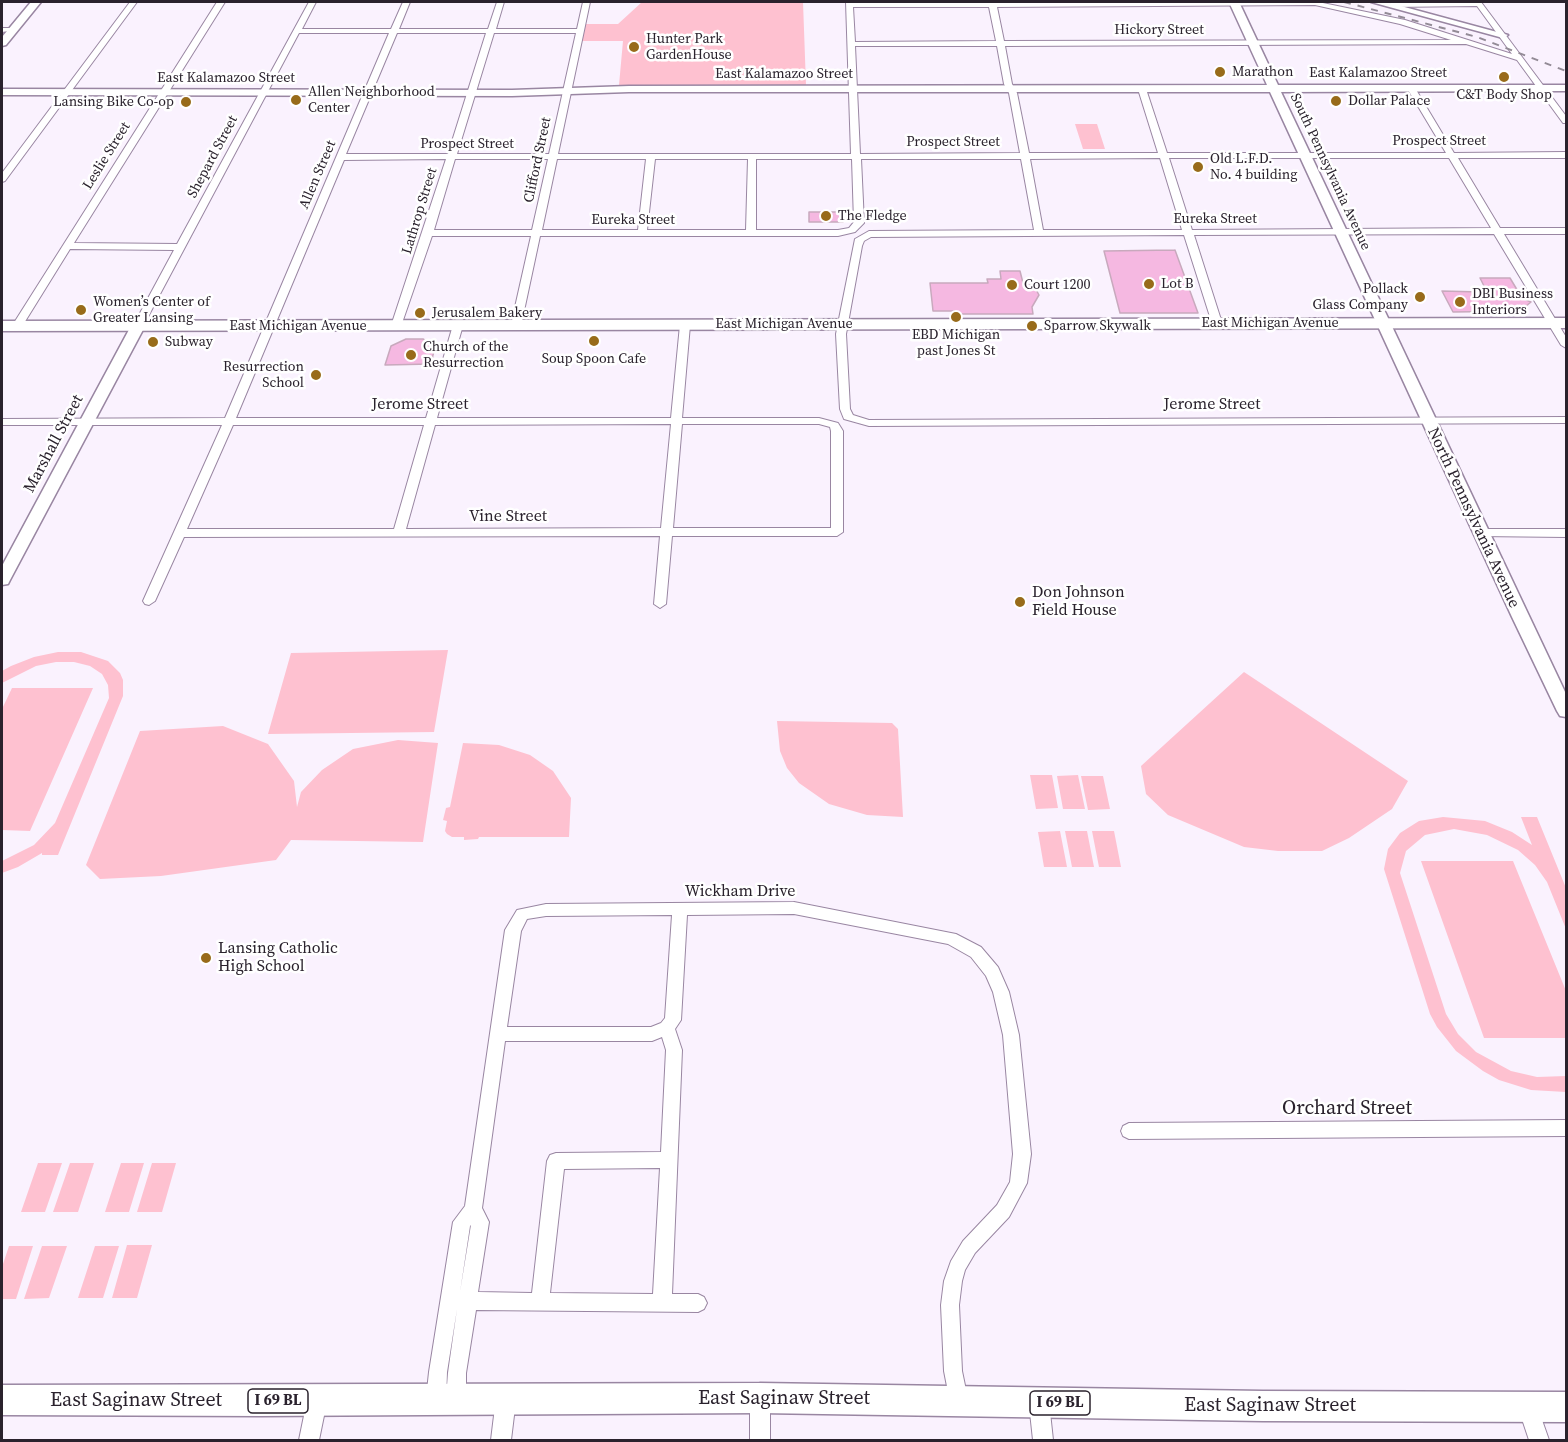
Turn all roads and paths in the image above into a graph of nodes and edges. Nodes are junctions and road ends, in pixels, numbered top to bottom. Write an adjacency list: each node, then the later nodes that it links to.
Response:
1 (36, 2): 15 (street)
2 (133, 2): 35 (street)
3 (221, 2): 36 (street, Leslie Street)
4 (312, 2): 16 (street, Shepard Street)
5 (406, 2): 17 (street, Allen Street)
6 (500, 2): 18 (street, Lathrop Street)
7 (586, 2): 19 (street, Clifford Street)
8 (1313, 2): 12 (street); 21 (street)
9 (1376, 2): 14 (street)
10 (849, 3): 11 (street); 23 (street)
11 (992, 3): 12 (street); 24 (street)
12 (1234, 3): 25 (street, South Pennsylvania Avenue)
13 (1479, 3): 14 (street); 20 (street)
14 (1391, 5): 20 (street)
15 (7, 30): 22 (street)
16 (296, 31): 17 (street); 38 (street, Shepard Street)
17 (393, 31): 18 (street); 39 (street, Allen Street)
18 (491, 31): 19 (street); 40 (street, Lathrop Street)
19 (580, 32): 37 (street, Clifford Street)
20 (1503, 35): 26 (street)
21 (1467, 42): 25 (street, Hickory Street); 26 (street)
22 (2, 43)
23 (851, 44): 24 (street, Hickory Street); 32 (street)
24 (1000, 44): 25 (street, Hickory Street); 27 (street)
25 (1254, 44): 28 (street, South Pennsylvania Avenue)
26 (1521, 59): 30 (street)
27 (1010, 88): 32 (street, East Kalamazoo Street); 33 (street, East Kalamazoo Street); 46 (street)
28 (1274, 88): 29 (street, East Kalamazoo Street); 33 (street, East Kalamazoo Street); 43 (street, South Pennsylvania Avenue)
29 (1411, 88): 30 (street, East Kalamazoo Street); 44 (street)
30 (1542, 88): 31 (street, East Kalamazoo Street); 41 (street)
31 (1566, 88)
32 (852, 89): 37 (street, East Kalamazoo Street); 52 (street)
33 (1142, 89): 42 (street)
34 (2, 92): 35 (street, East Kalamazoo Street)
35 (66, 92): 36 (street, East Kalamazoo Street); 53 (street)
36 (164, 92): 38 (street, East Kalamazoo Street); 63 (street, Leslie Street)
37 (567, 92): 40 (street, East Kalamazoo Street); 49 (street, Clifford Street)
38 (263, 93): 39 (street, East Kalamazoo Street); 64 (street, Shepard Street)
39 (366, 93): 40 (street, East Kalamazoo Street); 47 (street, Allen Street)
40 (471, 93): 48 (street, Lathrop Street)
41 (1566, 121)
42 (1164, 155): 43 (street, Prospect Street); 46 (street, Prospect Street); 57 (street)
43 (1305, 155): 44 (street, Prospect Street); 58 (street, South Pennsylvania Avenue)
44 (1452, 155): 45 (street, Prospect Street); 54 (street)
45 (1566, 155)
46 (1025, 156): 52 (street, Prospect Street); 56 (street)
47 (340, 157): 48 (street, Prospect Street); 74 (street, Allen Street)
48 (451, 157): 49 (street, Prospect Street); 59 (street, Lathrop Street)
49 (552, 157): 50 (street, Prospect Street); 61 (street, Clifford Street)
50 (651, 157): 51 (street, Prospect Street); 62 (street)
51 (752, 157): 52 (street, Prospect Street); 60 (street)
52 (856, 157): 60 (street, Eureka Street)
53 (2, 179)
54 (1497, 231): 55 (street, Eureka Street); 58 (street, Eureka Street); 67 (street)
55 (1566, 231)
56 (1039, 232): 57 (street, Eureka Street); 68 (street, Eureka Street)
57 (1189, 232): 58 (street, Eureka Street); 65 (street)
58 (1340, 232): 66 (street, South Pennsylvania Avenue)
59 (428, 233): 61 (street, Eureka Street); 75 (street, Lathrop Street)
60 (751, 233): 62 (street, Eureka Street)
61 (536, 234): 62 (street, Eureka Street); 70 (street, Clifford Street)
62 (642, 234)
63 (67, 246): 64 (street); 72 (street, Leslie Street)
64 (180, 247): 73 (street, Shepard Street)
65 (1217, 323): 66 (main road, East Michigan Avenue); 68 (main road, East Michigan Avenue)
66 (1383, 323): 67 (main road, East Michigan Avenue); 77 (street, North Pennsylvania Avenue)
67 (1559, 323): 76 (street)
68 (842, 324): 71 (main road, East Michigan Avenue); 77 (street, Jerome Street)
69 (458, 325): 70 (main road, East Michigan Avenue); 75 (main road, East Michigan Avenue); 79 (street)
70 (516, 325): 71 (main road, East Michigan Avenue)
71 (685, 325): 80 (street)
72 (9, 326): 73 (main road, East Michigan Avenue)
73 (138, 326): 74 (main road, East Michigan Avenue); 82 (street, Marshall Street)
74 (269, 326): 75 (main road, East Michigan Avenue); 83 (street, Allen Street)
75 (396, 326)
76 (1566, 345)
77 (1428, 420): 78 (street, Jerome Street); 88 (street, North Pennsylvania Avenue)
78 (1566, 420)
79 (430, 421): 80 (street, Jerome Street); 83 (street, Jerome Street); 86 (street)
80 (677, 421): 84 (street, Jerome Street); 87 (street)
81 (2, 422): 82 (street, Jerome Street)
82 (87, 422): 83 (street, Jerome Street); 90 (street, Marshall Street)
83 (229, 422): 85 (street, Allen Street)
84 (837, 532): 87 (street, Vine Street)
85 (179, 533): 86 (street, Vine Street); 91 (street, Allen Street)
86 (399, 533): 87 (street, Vine Street)
87 (667, 533): 92 (street)
88 (1482, 533): 89 (street); 93 (street, North Pennsylvania Avenue)
89 (1566, 533)
90 (2, 580)
91 (149, 602)
92 (660, 604)
93 (1562, 692): 94 (street, North Pennsylvania Avenue)
94 (1566, 711)
95 (680, 909): 96 (street); 97 (street, Wickham Drive); 111 (street, Wickham Drive)
96 (667, 1028): 97 (street); 100 (street)
97 (498, 1034): 101 (street)
98 (1566, 1128): 99 (street, Orchard Street)
99 (1129, 1131)
100 (669, 1160): 104 (street); 105 (street)
101 (473, 1209): 102 (street); 103 (street)
102 (450, 1300): 103 (street); 109 (street)
103 (469, 1302): 104 (street); 109 (street)
104 (540, 1302): 105 (street)
105 (662, 1302): 106 (street)
106 (699, 1302)
107 (760, 1398): 110 (main road, East Saginaw Street / I 69 BL); 111 (main road, East Saginaw Street / I 69 BL); 118 (street)
108 (2, 1400): 112 (main road, East Saginaw Street / I 69 BL)
109 (446, 1400): 110 (main road, East Saginaw Street / I 69 BL); 112 (main road, East Saginaw Street / I 69 BL)
110 (506, 1400): 117 (street)
111 (958, 1400): 113 (main road, East Saginaw Street / I 69 BL)
112 (317, 1401): 116 (street)
113 (1039, 1403): 114 (main road, East Saginaw Street / I 69 BL); 119 (street)
114 (1528, 1407): 115 (main road, East Saginaw Street / I 69 BL); 120 (street)
115 (1566, 1407)
116 (309, 1440)
117 (501, 1440)
118 (760, 1440)
119 (1043, 1440)
120 (1539, 1440)

